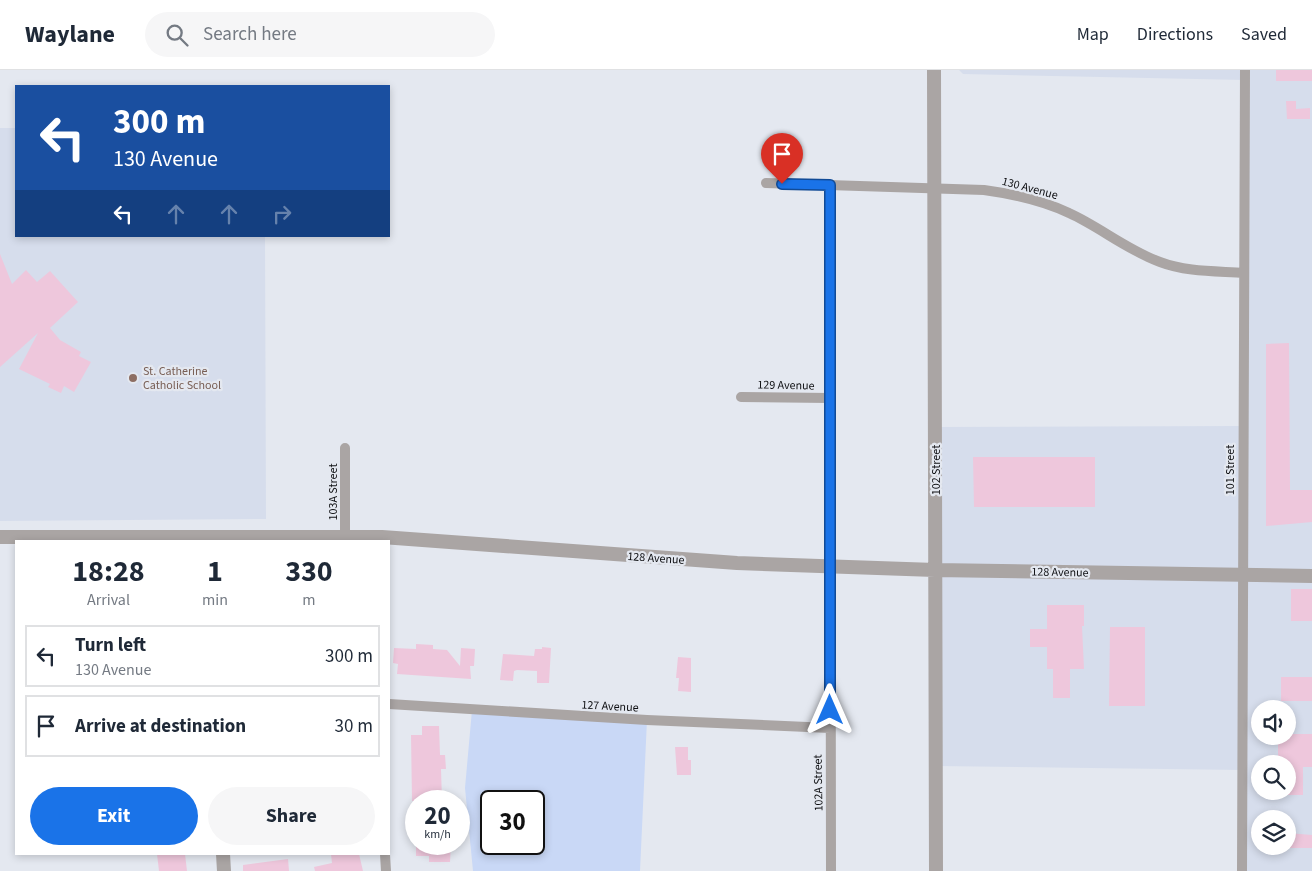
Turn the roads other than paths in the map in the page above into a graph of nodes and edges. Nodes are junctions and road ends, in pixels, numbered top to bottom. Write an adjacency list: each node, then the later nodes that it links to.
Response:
1 (934, 70): 5 (street, 102 Street)
2 (1245, 70): 6 (street, 101 Street)
3 (766, 183): 4 (street, 130 Avenue)
4 (830, 185): 5 (street, 130 Avenue); 8 (street, 102A Street)
5 (935, 189): 6 (street, 130 Avenue); 14 (street, 102 Street)
6 (1244, 273): 15 (street, 101 Street)
7 (741, 396): 8 (street, 129 Avenue)
8 (830, 398): 13 (street, 102A Street)
9 (345, 448): 10 (street, 103A Street)
10 (345, 536): 12 (street, 128 Avenue); 13 (street, 128 Avenue)
11 (0, 537): 12 (street, 128 Avenue)
12 (218, 539)
13 (831, 566): 14 (street, 128 Avenue); 18 (street, 102A Street)
14 (935, 570): 15 (street, 128 Avenue); 24 (street, 102 Street)
15 (1242, 575): 16 (street, 128 Avenue); 25 (street, 101 Street)
16 (1312, 576)
17 (390, 704): 18 (street, 127 Avenue)
18 (830, 728): 23 (street, 102A Street)
19 (223, 855): 21 (street)
20 (385, 855): 22 (street)
21 (224, 871)
22 (386, 871)
23 (832, 871)
24 (936, 871)
25 (1242, 871)

